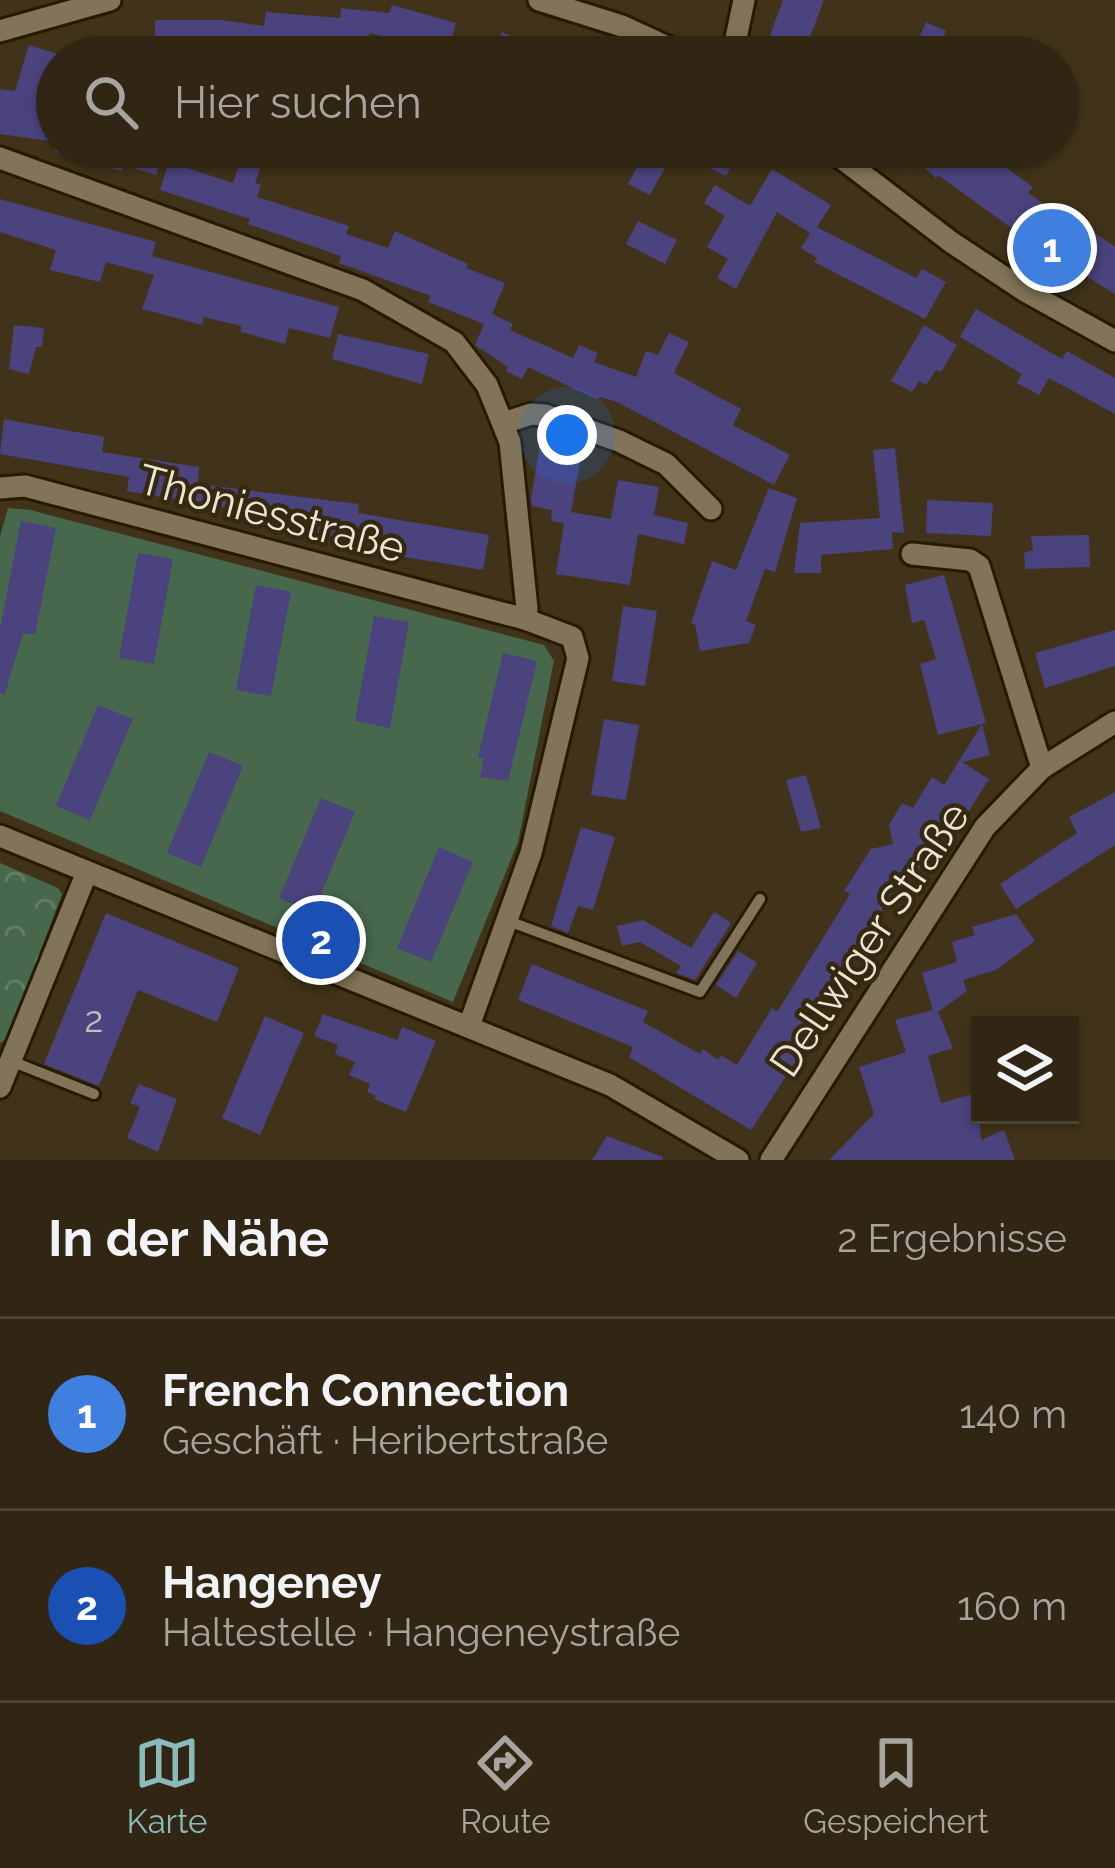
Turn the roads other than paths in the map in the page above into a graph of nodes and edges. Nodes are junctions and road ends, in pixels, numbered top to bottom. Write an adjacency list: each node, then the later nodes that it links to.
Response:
1 (110, 0): 4 (street)
2 (539, 0): 5 (street)
3 (745, 0): 6 (street)
4 (0, 31)
5 (643, 36)
6 (737, 36)
7 (0, 158): 10 (street)
8 (855, 168): 9 (street)
9 (1115, 340)
10 (504, 423): 12 (street); 14 (street)
11 (0, 488): 14 (street, Thoniesstraße)
12 (711, 509)
13 (912, 554): 16 (street)
14 (525, 619): 20 (street, Thoniesstraße)
15 (1115, 722): 16 (street, Dellwiger Straße)
16 (1042, 768): 25 (street, Dellwiger Straße)
17 (0, 836): 18 (street)
18 (87, 872): 21 (street); 22 (street)
19 (760, 899): 20 (lane)
20 (508, 921): 21 (street)
21 (469, 1026): 24 (street)
22 (4, 1072): 23 (lane)
23 (94, 1094)
24 (738, 1160)
25 (771, 1160)

